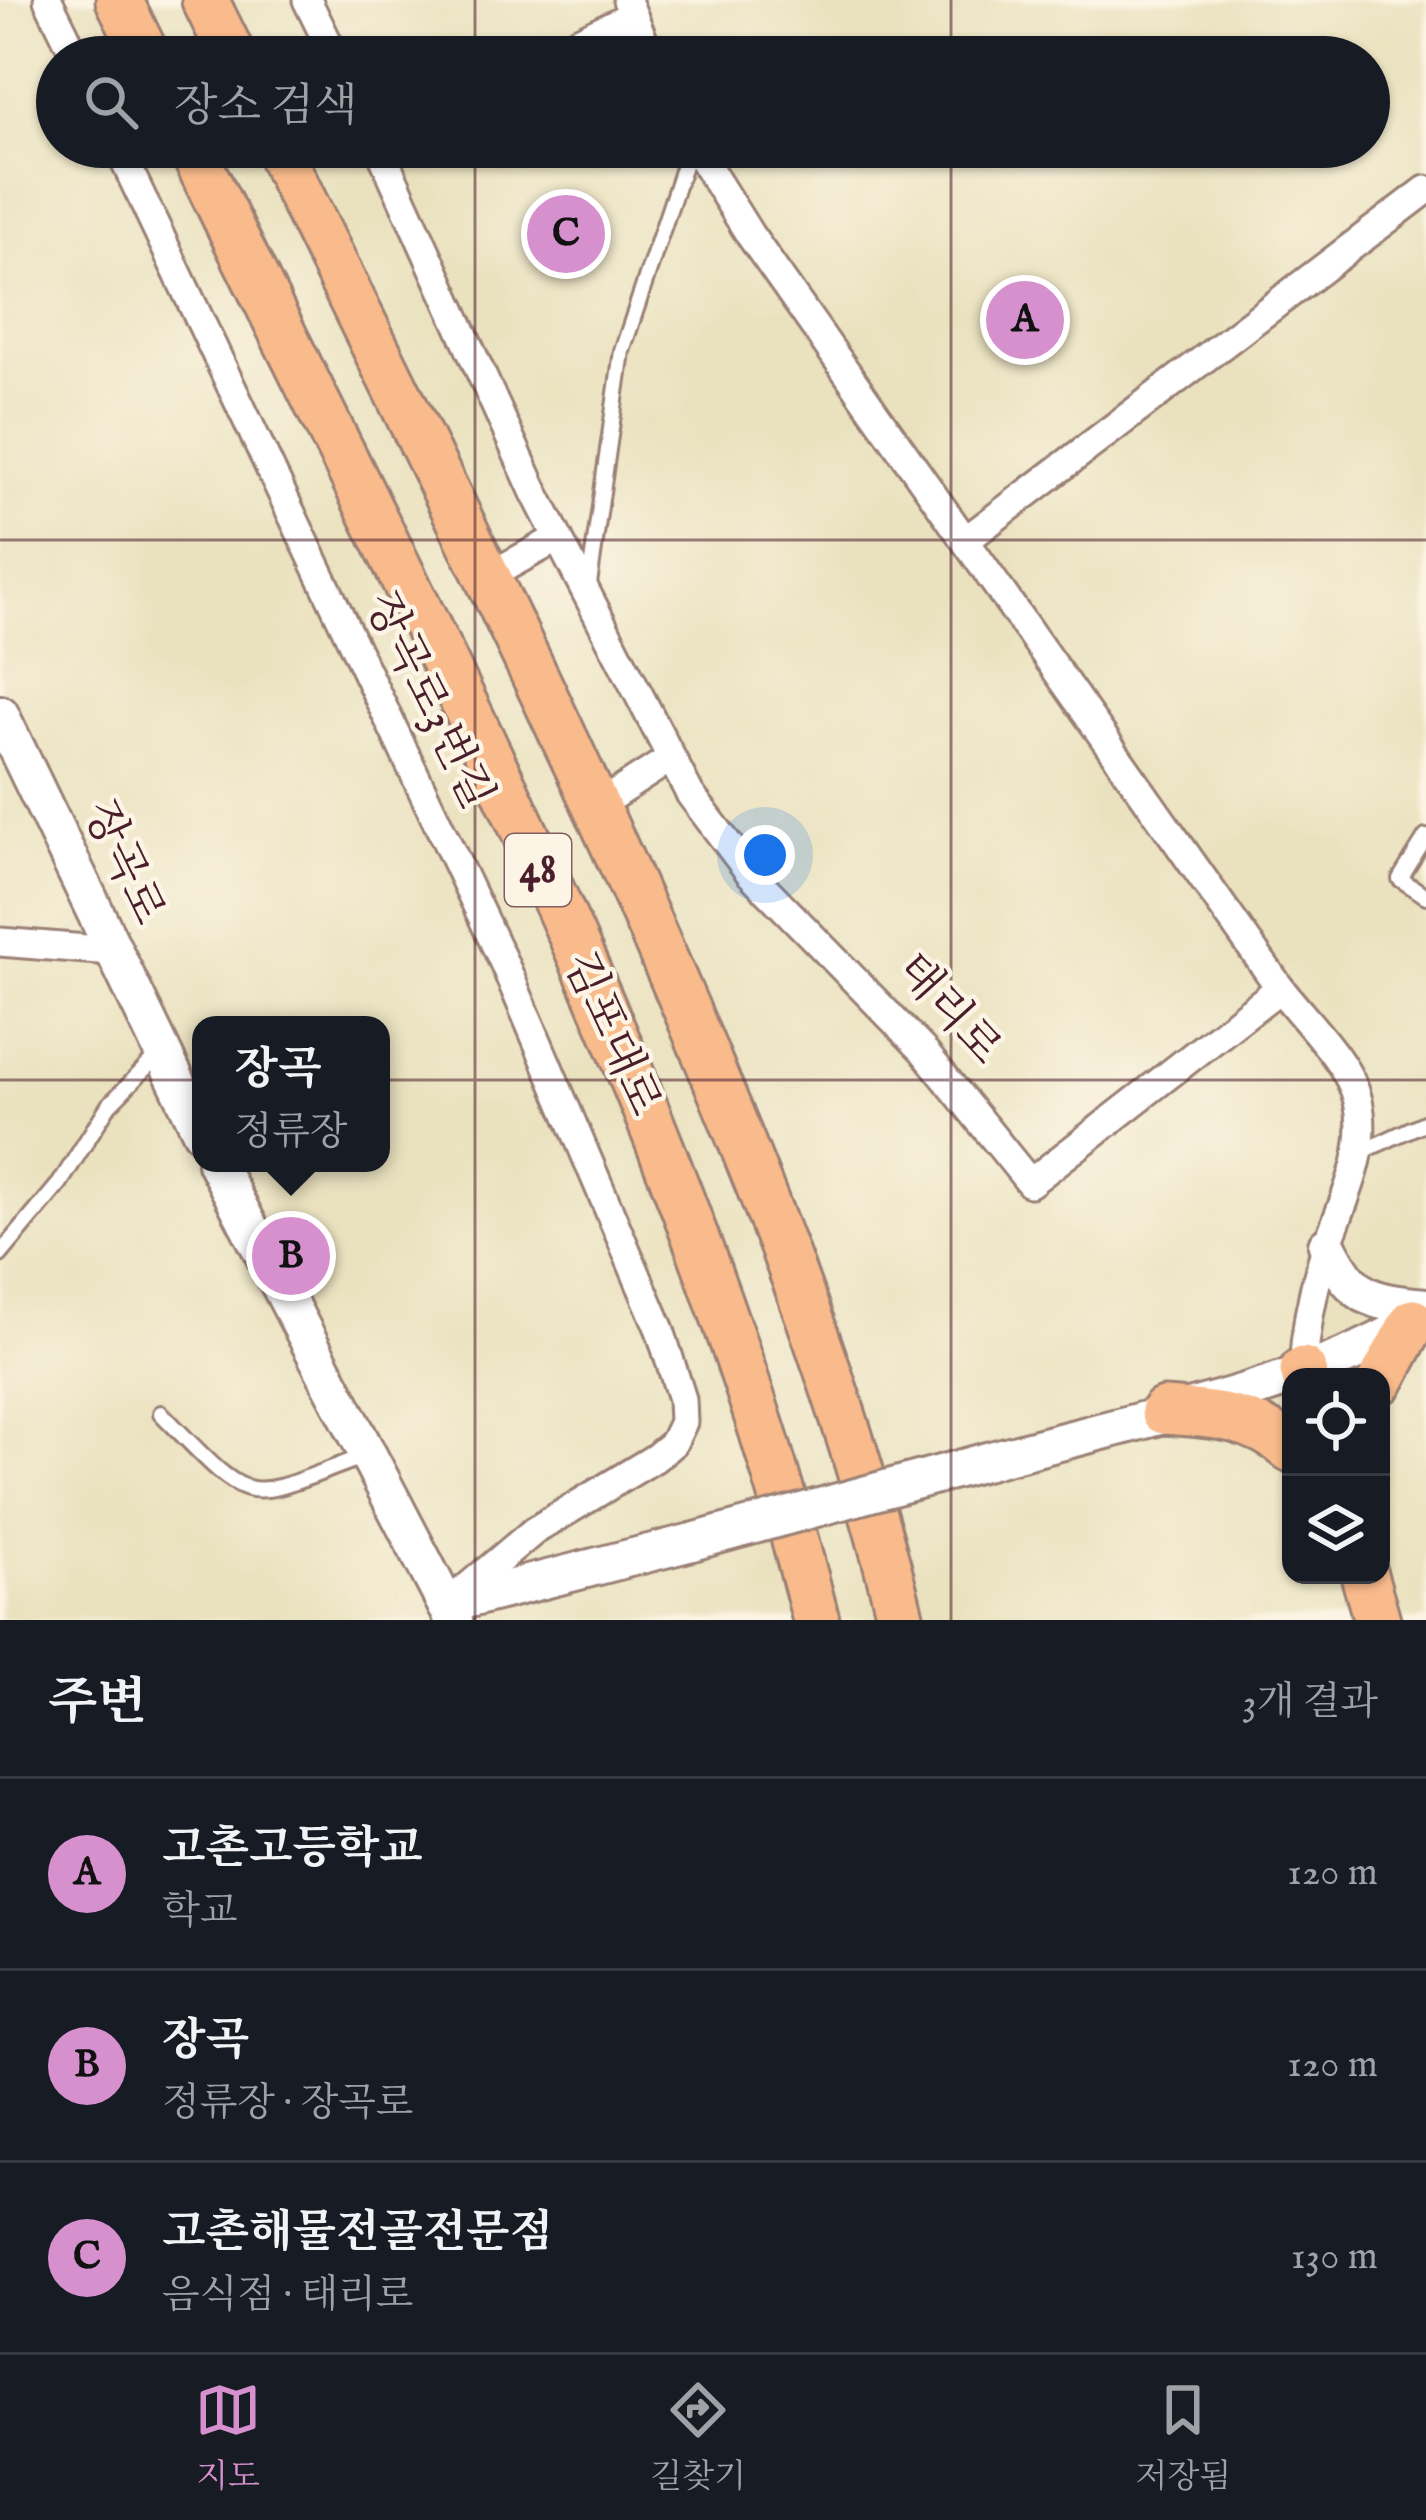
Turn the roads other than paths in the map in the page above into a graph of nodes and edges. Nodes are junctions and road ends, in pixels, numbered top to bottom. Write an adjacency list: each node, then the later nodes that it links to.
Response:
1 (48, 0): 6 (street)
2 (119, 0): 7 (main road)
3 (205, 0): 8 (main road)
4 (307, 0): 9 (street)
5 (629, 8): 10 (street); 11 (street)
6 (66, 36)
7 (137, 36)
8 (223, 36)
9 (325, 36)
10 (581, 36)
11 (641, 36)
12 (130, 168): 48 (street, 장곡로3번길)
13 (201, 168): 50 (main road, 김포대로 / 48)
14 (287, 168): 21 (main road, 김포대로 / 48)
15 (389, 168): 19 (street, 태리로)
16 (686, 168): 22 (lane)
17 (707, 168): 20 (street)
18 (1426, 190): 20 (street)
19 (559, 538): 21 (street); 22 (street, 태리로)
20 (966, 540): 30 (street)
21 (487, 577): 25 (main road, 김포대로 / 48)
22 (588, 592): 24 (street, 태리로)
23 (0, 714): 29 (street, 장곡로)
24 (671, 758): 25 (street); 30 (street, 태리로)
25 (597, 806): 49 (main road, 김포대로 / 48)
26 (1426, 837): 27 (lane)
27 (1426, 896)
28 (0, 942): 29 (street)
29 (111, 951): 31 (street, 장곡로)
30 (1280, 988): 34 (street)
31 (161, 1052): 32 (street, 장곡로); 37 (lane)
32 (192, 1114)
33 (1426, 1121): 34 (lane)
34 (1359, 1153): 36 (street)
35 (221, 1172): 46 (street)
36 (1328, 1245): 38 (street); 39 (street)
37 (0, 1255)
38 (1422, 1314): 40 (street); 41 (main road)
39 (1304, 1368)
40 (1314, 1368)
41 (1389, 1368)
42 (1282, 1379): 43 (street)
43 (1164, 1411): 45 (main road); 48 (street, bridge)
44 (161, 1413): 46 (lane)
45 (1282, 1442)
46 (365, 1456): 48 (street)
47 (1367, 1584): 51 (main road)
48 (450, 1612)
49 (902, 1617)
50 (816, 1620)
51 (1377, 1620)

